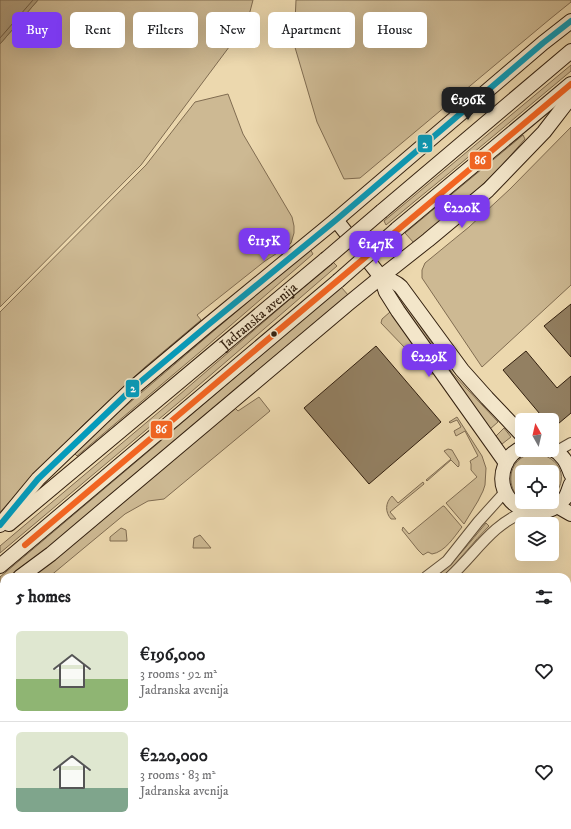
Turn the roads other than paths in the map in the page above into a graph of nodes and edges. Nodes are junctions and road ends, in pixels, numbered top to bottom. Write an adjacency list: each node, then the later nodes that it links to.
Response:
1 (571, 21): 5 (main road)
2 (571, 51): 22 (main road, Jadranska avenija, bridge)
3 (571, 84): 23 (main road, Jadranska avenija, bridge)
4 (571, 96): 6 (main road)
5 (336, 220): 6 (main road); 21 (main road)
6 (381, 277): 7 (main road); 12 (main road); 24 (main road)
7 (515, 427)
8 (571, 443): 9 (street)
9 (559, 448)
10 (515, 453): 12 (main road)
11 (559, 453): 13 (main road)
12 (506, 464): 15 (main road)
13 (570, 469)
14 (571, 484): 16 (main road)
15 (505, 492): 19 (main road); 25 (street)
16 (559, 504)
17 (559, 507): 20 (main road)
18 (552, 509): 19 (main road)
19 (526, 511): 26 (street)
20 (571, 514)
21 (0, 525)
22 (0, 532)
23 (0, 566)
24 (25, 573)
25 (431, 573)
26 (454, 573)

